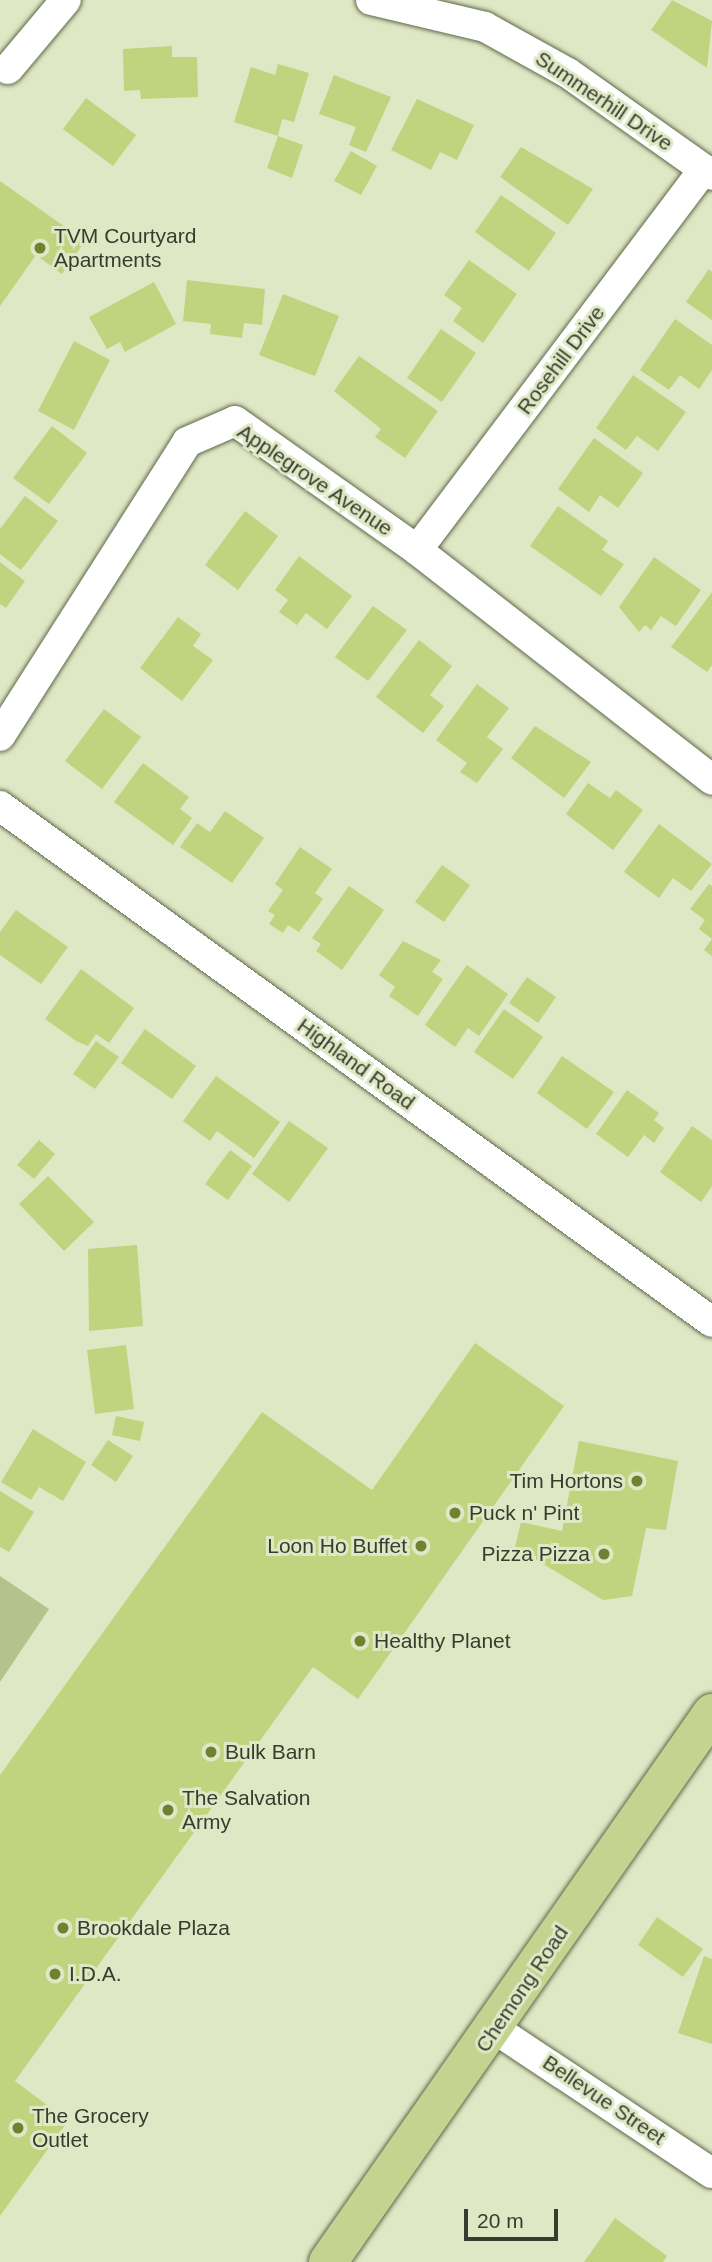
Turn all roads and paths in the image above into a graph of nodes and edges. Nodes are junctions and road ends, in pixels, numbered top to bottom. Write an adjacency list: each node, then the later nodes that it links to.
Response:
1 (66, 0): 3 (street)
2 (371, 0): 4 (street, Summerhill Drive)
3 (8, 69)
4 (708, 172): 5 (street, Rosehill Drive)
5 (418, 550): 6 (street, Applegrove Avenue); 7 (street, Applegrove Avenue)
6 (0, 736)
7 (712, 780)
8 (0, 806): 9 (street, Highland Road)
9 (712, 1322)
10 (712, 1713): 11 (main road, Chemong Road)
11 (495, 2029): 12 (street, Bellevue Street); 13 (main road, Chemong Road)
12 (712, 2173)
13 (328, 2262)

